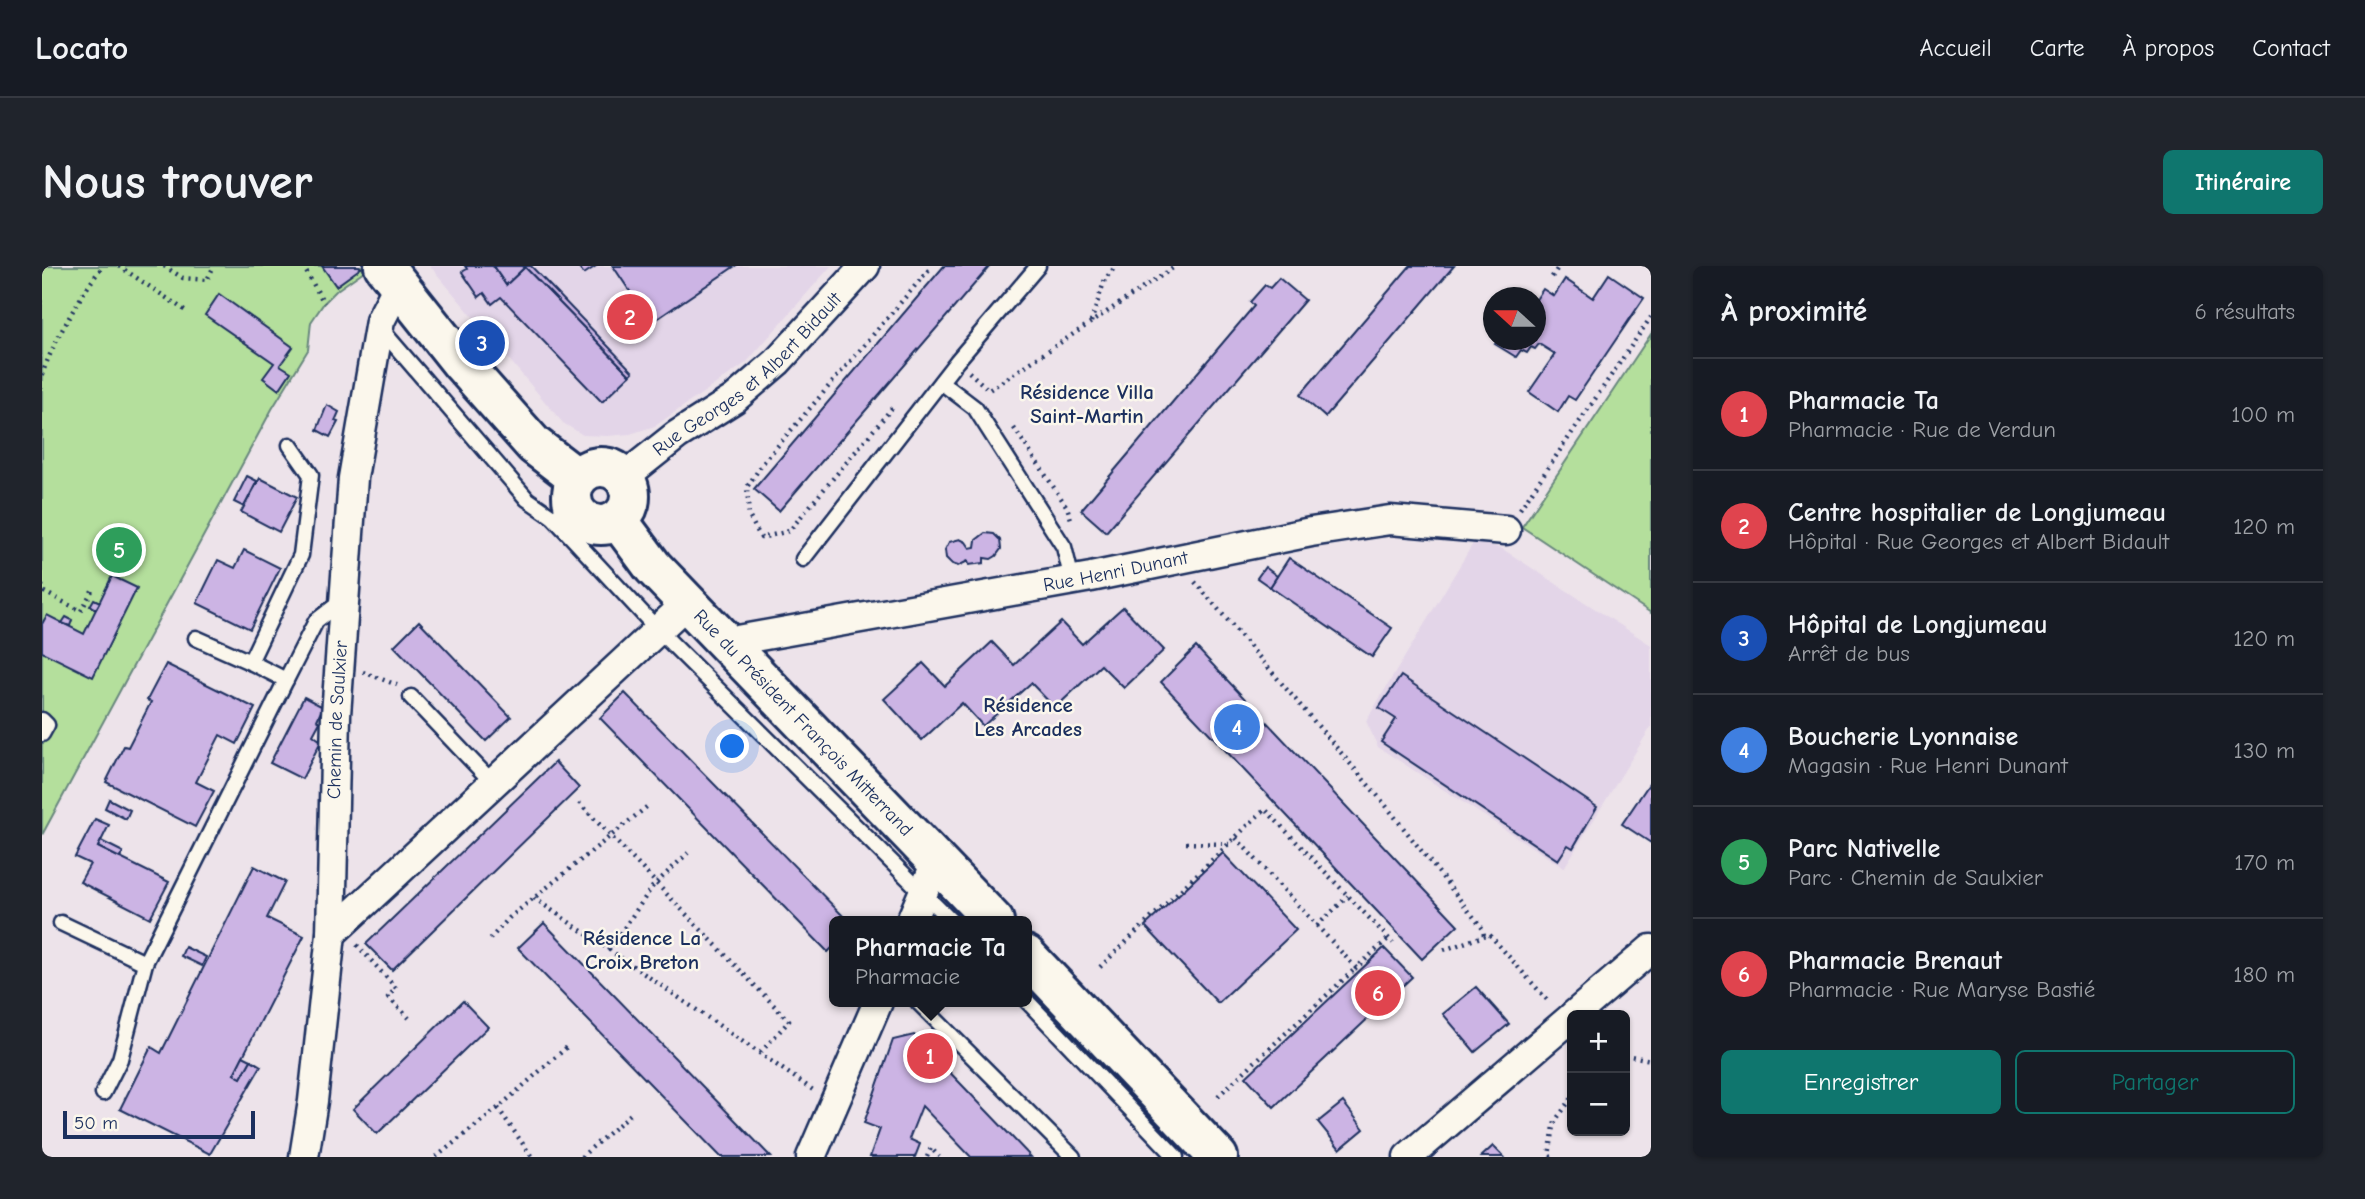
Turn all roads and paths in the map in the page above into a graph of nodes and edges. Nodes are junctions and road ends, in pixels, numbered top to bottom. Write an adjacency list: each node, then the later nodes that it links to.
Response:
1 (103, 266): 17 (path)
2 (119, 266): 13 (path)
3 (164, 266): 4 (path)
4 (214, 266)
5 (303, 266): 12 (path)
6 (865, 266): 20 (street, Rue Georges et Albert Bidault)
7 (1038, 266): 18 (lane)
8 (1116, 266): 15 (path)
9 (1559, 266): 11 (path)
10 (391, 276): 16 (street, Chemin de Saulxier); 21 (main road)
11 (1552, 277)
12 (324, 303)
13 (186, 311)
14 (1651, 317): 23 (path)
15 (1090, 324)
16 (379, 327): 21 (lane); 29 (street, Chemin de Saulxier)
17 (42, 375)
18 (941, 382): 24 (lane); 26 (lane)
19 (290, 445): 34 (lane)
20 (624, 477): 21 (main road); 22 (main road)
21 (568, 501): 22 (main road); 31 (lane)
22 (618, 520): 30 (main road, Rue du Président François Mitterrand)
23 (1506, 530): 25 (street, Rue Henri Dunant)
24 (803, 559)
25 (1176, 560): 26 (street, Rue Henri Dunant); 58 (path)
26 (1072, 580): 33 (street, Rue Henri Dunant)
27 (42, 585): 28 (path)
28 (94, 587)
29 (344, 599): 35 (street, Chemin de Saulxier); 36 (lane)
30 (687, 603): 31 (street); 33 (main road, Rue du Président François Mitterrand)
31 (658, 630): 40 (street); 48 (lane)
32 (196, 638): 34 (lane)
33 (726, 642): 48 (main road, Rue du Président François Mitterrand)
34 (250, 662): 36 (lane)
35 (340, 667): 37 (path); 57 (street, Chemin de Saulxier)
36 (286, 680): 64 (lane)
37 (411, 697): 40 (lane)
38 (42, 720): 39 (lane)
39 (42, 734)
40 (493, 783): 57 (street)
41 (579, 803): 43 (path)
42 (649, 805): 43 (path)
43 (611, 837): 49 (path); 51 (path)
44 (1236, 838): 46 (path); 50 (path); 56 (path)
45 (1186, 843): 46 (path)
46 (1230, 844): 65 (path)
47 (688, 853): 49 (path)
48 (930, 876): 52 (street); 53 (lane); 54 (main road, Rue du Président François Mitterrand)
49 (656, 883): 62 (path); 75 (path)
50 (1348, 896): 56 (path); 66 (path)
51 (534, 898): 59 (path); 62 (path)
52 (913, 916)
53 (949, 916)
54 (987, 916)
55 (61, 923): 64 (lane)
56 (1317, 926): 66 (path)
57 (335, 930): 72 (path); 84 (street, Chemin de Saulxier)
58 (1484, 936): 61 (path); 71 (path)
59 (491, 939)
60 (1651, 949): 70 (street)
61 (1444, 950)
62 (608, 951): 75 (path)
63 (1032, 961): 93 (main road)
64 (145, 963): 78 (lane)
65 (1100, 967)
66 (1356, 968): 79 (path)
67 (1032, 1006): 92 (lane)
68 (876, 1007): 80 (street)
69 (923, 1007): 91 (lane)
70 (1580, 1010)
71 (1567, 1014)
72 (410, 1018)
73 (1567, 1021): 94 (street)
74 (568, 1047): 82 (path)
75 (760, 1053): 80 (path)
76 (1630, 1056): 77 (path)
77 (1651, 1060)
78 (103, 1093)
79 (1218, 1096)
80 (834, 1104): 88 (street)
81 (1567, 1105): 95 (path)
82 (498, 1108): 85 (path); 86 (path)
83 (633, 1112): 87 (path)
84 (304, 1157)
85 (436, 1157)
86 (531, 1157)
87 (581, 1157)
88 (811, 1157)
89 (927, 1157): 90 (path)
90 (939, 1157)
91 (1073, 1157)
92 (1176, 1157)
93 (1218, 1157)
94 (1408, 1157)
95 (1551, 1157)

